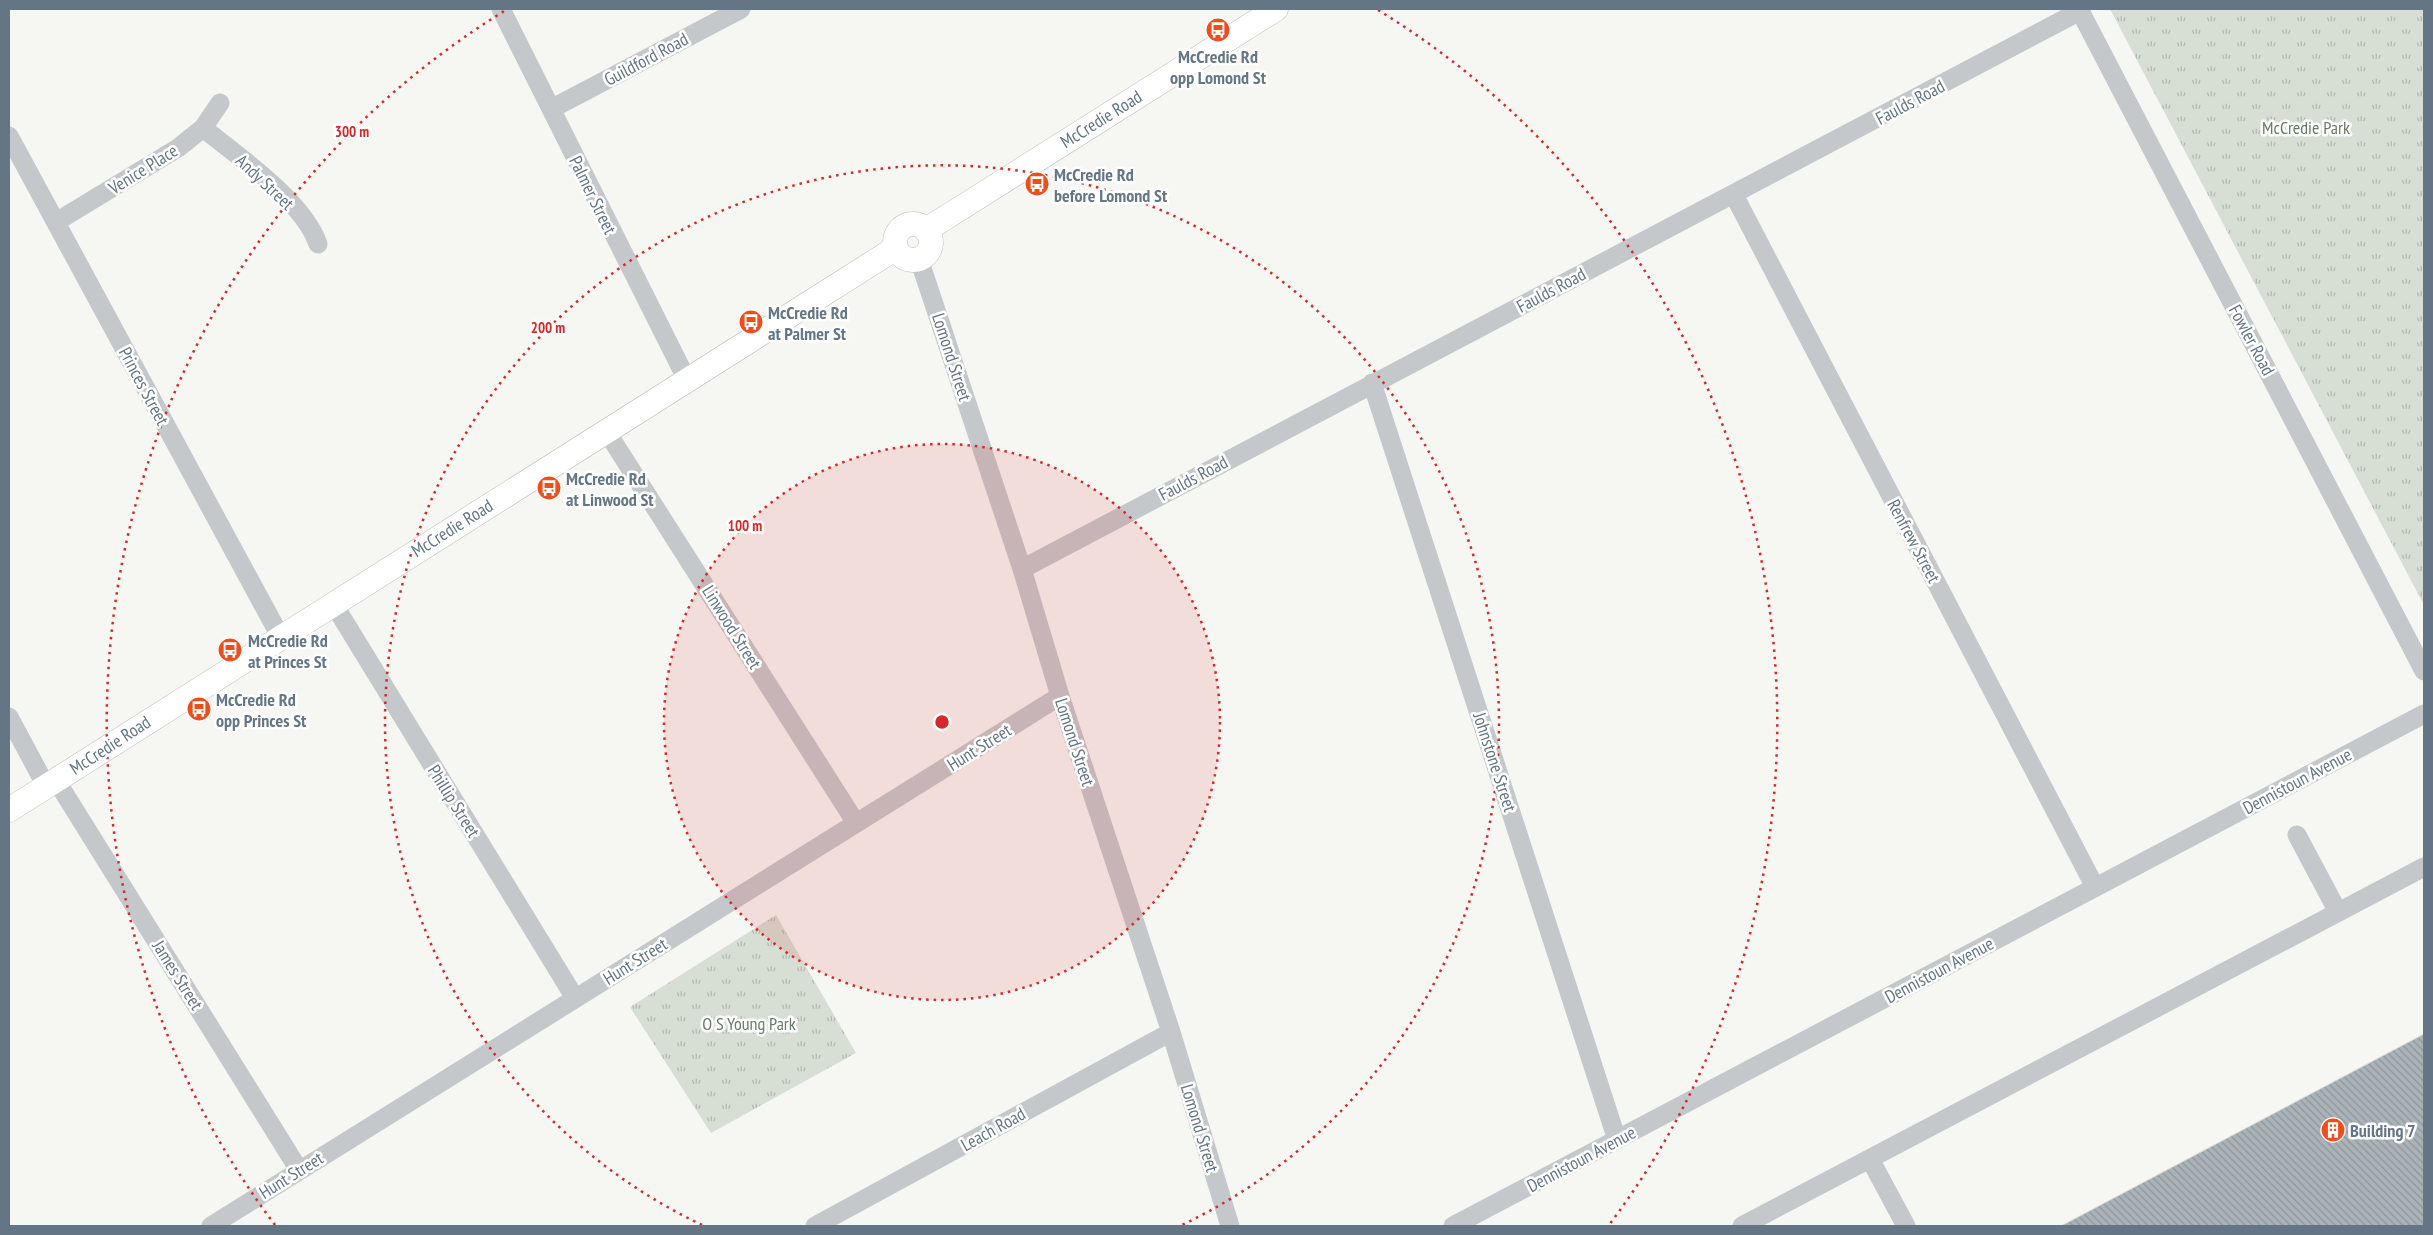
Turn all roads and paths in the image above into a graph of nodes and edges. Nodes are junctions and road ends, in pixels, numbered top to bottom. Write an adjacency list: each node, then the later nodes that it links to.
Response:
1 (501, 9): 6 (street, Palmer Street)
2 (741, 9): 6 (street, Guildford Road)
3 (1276, 9): 11 (main road, McCredie Road)
4 (2080, 10): 9 (street, Faulds Road); 21 (street, Fowler Road)
5 (220, 103): 7 (street, Venice Place)
6 (551, 109): 15 (street, Palmer Street)
7 (203, 128): 10 (street, Venice Place); 12 (street, Andy Street)
8 (9, 136): 10 (street, Princes Street)
9 (1734, 195): 16 (street, Faulds Road); 30 (street, Renfrew Street)
10 (56, 222): 20 (street, Princes Street)
11 (926, 230): 13 (main road); 14 (main road)
12 (318, 244)
13 (896, 248): 14 (main road); 15 (main road, McCredie Road)
14 (919, 259): 18 (street, Lomond Street)
15 (688, 380): 17 (main road, McCredie Road)
16 (1372, 383): 18 (street, Faulds Road); 34 (street, Johnstone Street)
17 (607, 432): 19 (main road, McCredie Road); 27 (street, Linwood Street)
18 (1022, 569): 22 (street, Lomond Street)
19 (333, 603): 20 (main road, McCredie Road); 32 (street, Phillip Street)
20 (280, 636): 25 (main road, McCredie Road)
21 (2424, 671)
22 (1060, 696): 27 (street, Hunt Street); 33 (street, Lomond Street)
23 (2424, 714): 30 (street, Dennistoun Avenue)
24 (9, 717): 25 (street, James Street)
25 (51, 783): 26 (main road, McCredie Road); 36 (street, James Street)
26 (9, 810)
27 (856, 823): 32 (street, Hunt Street)
28 (2296, 835): 31 (street)
29 (2424, 867): 31 (street)
30 (2095, 887): 34 (street, Dennistoun Avenue)
31 (2338, 912): 35 (street)
32 (575, 998): 36 (street, Hunt Street)
33 (1171, 1032): 38 (street, Leach Road); 39 (street, Lomond Street)
34 (1617, 1140): 40 (street, Dennistoun Avenue)
35 (1870, 1159): 41 (street); 42 (street)
36 (299, 1170): 37 (street, Hunt Street)
37 (211, 1226)
38 (815, 1226)
39 (1230, 1226)
40 (1453, 1226)
41 (1742, 1226)
42 (1906, 1226)

